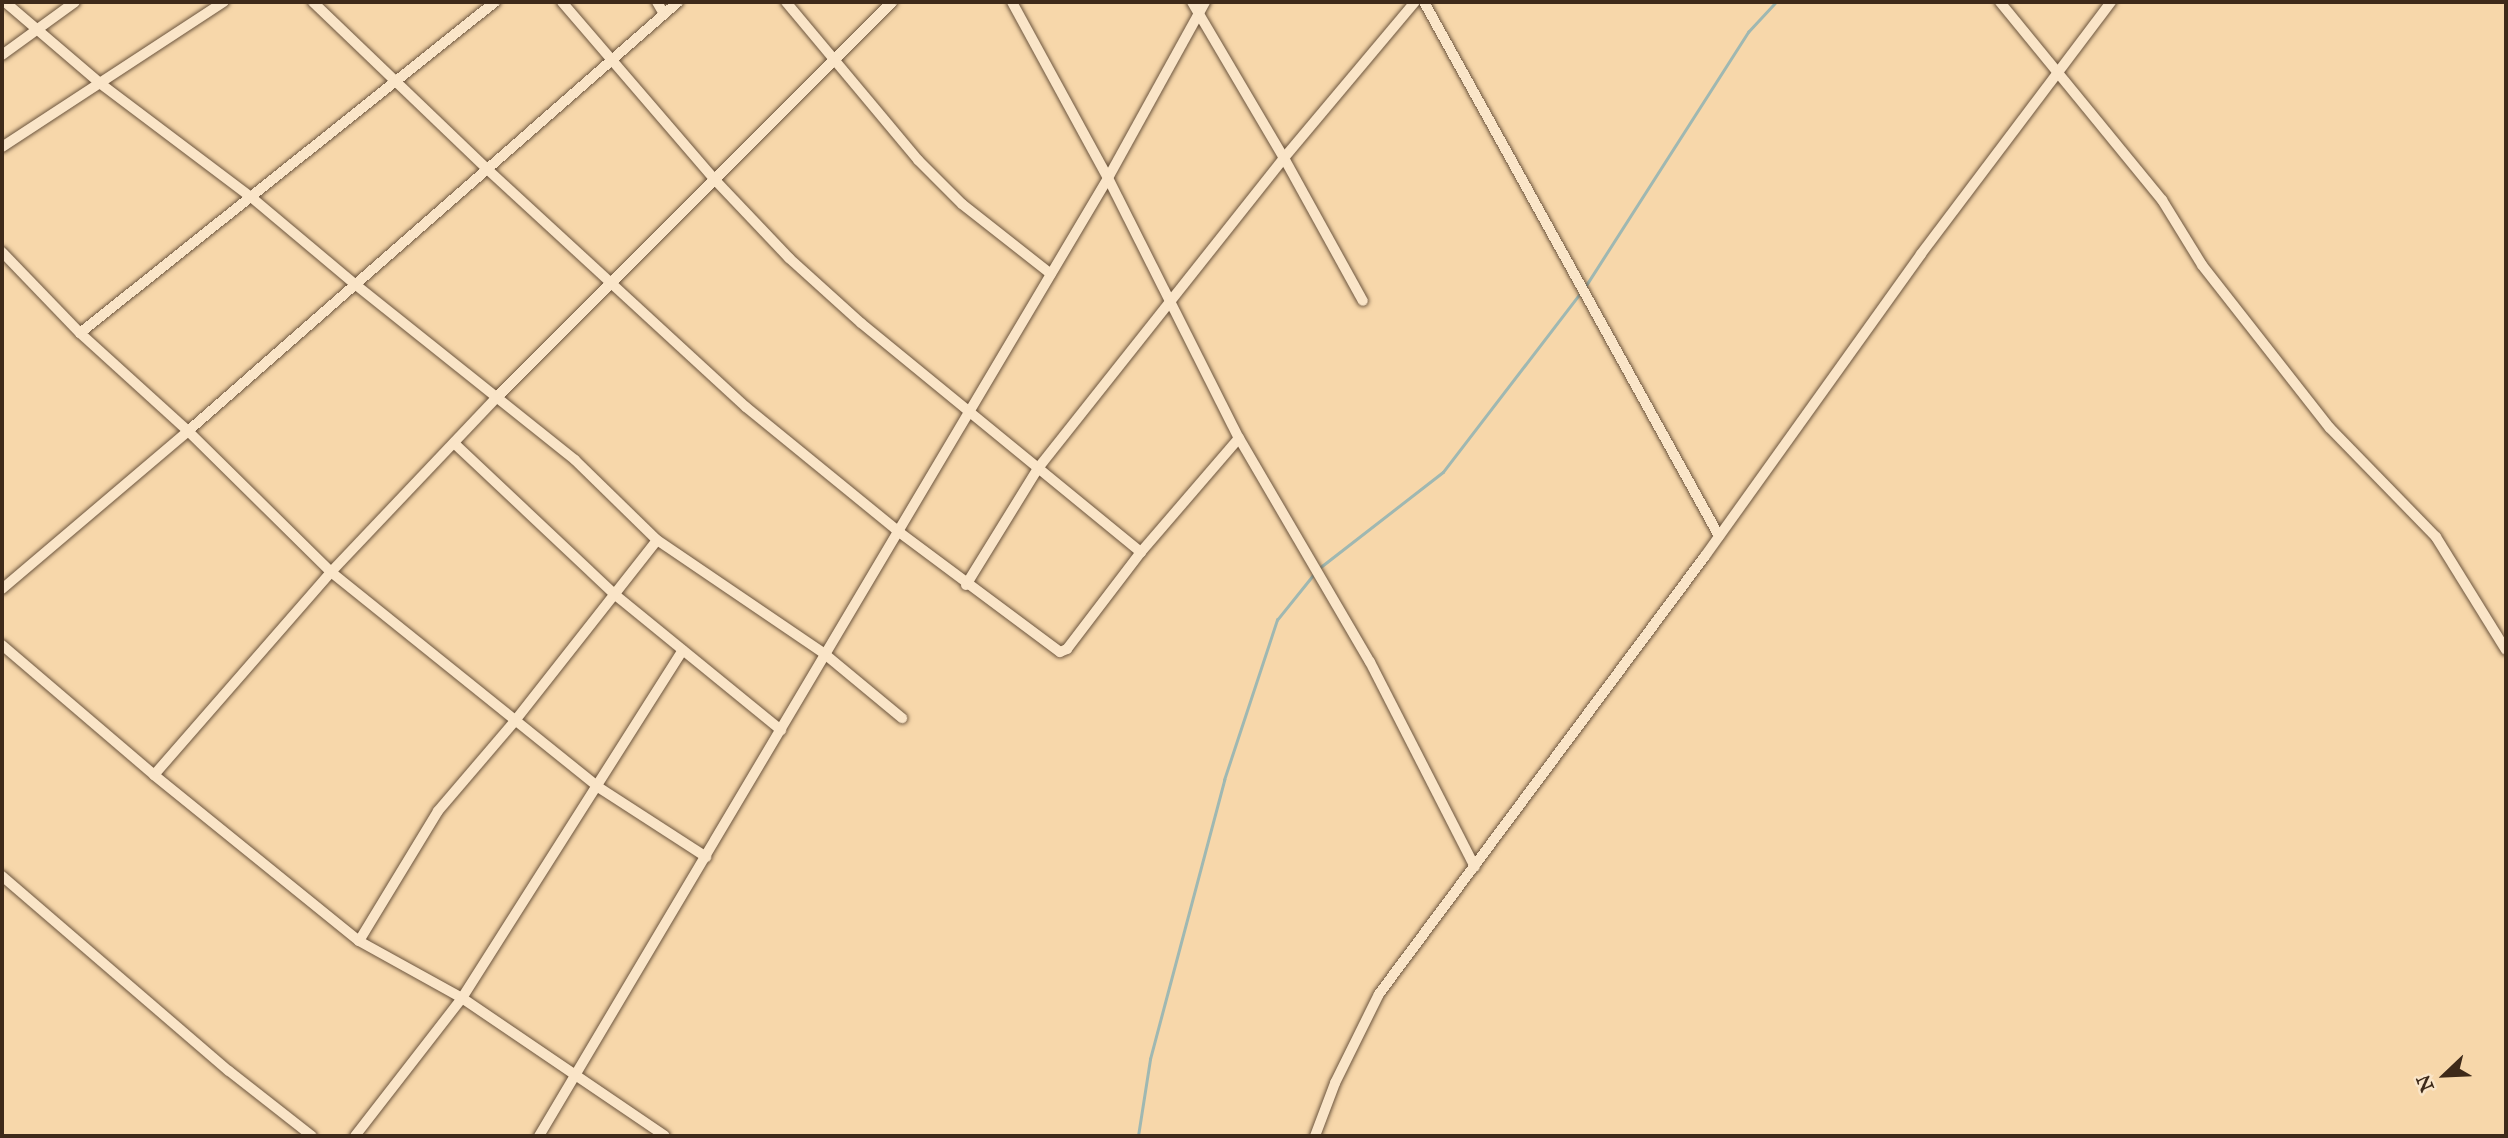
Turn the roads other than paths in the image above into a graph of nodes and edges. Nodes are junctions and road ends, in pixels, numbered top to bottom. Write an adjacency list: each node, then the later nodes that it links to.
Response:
1 (5, 2): 21 (street)
2 (75, 2): 21 (street)
3 (224, 2): 27 (street)
4 (313, 2): 26 (street)
5 (495, 2): 26 (street)
6 (562, 2): 24 (street)
7 (657, 2): 19 (street)
8 (678, 2): 19 (street)
9 (786, 2): 23 (street)
10 (892, 2): 23 (street)
11 (1012, 2): 31 (street)
12 (1205, 2): 18 (street)
13 (1415, 2): 29 (street)
14 (1424, 2): 48 (street)
15 (2000, 2): 20 (street)
16 (2018, 2): 20 (street)
17 (2111, 2): 25 (street)
18 (1195, 7): 29 (street); 31 (street)
19 (664, 14): 24 (street)
20 (2010, 14): 25 (street)
21 (37, 30): 22 (street); 27 (street)
22 (2, 55)
23 (834, 59): 32 (street); 35 (street)
24 (611, 60): 30 (street); 32 (street)
25 (2057, 72): 48 (street); 57 (street)
26 (396, 80): 30 (street); 33 (street)
27 (101, 84): 28 (street); 33 (street)
28 (2, 147)
29 (1284, 158): 38 (street); 39 (street)
30 (486, 168): 36 (street); 37 (street)
31 (1108, 178): 35 (street); 39 (street)
32 (716, 181): 36 (street); 42 (street)
33 (251, 197): 37 (street); 40 (street)
34 (2, 252): 40 (street)
35 (1051, 274): 42 (street)
36 (610, 283): 41 (street); 47 (street)
37 (356, 285): 41 (street); 43 (street)
38 (1363, 301)
39 (1169, 303): 44 (street); 46 (street)
40 (80, 333): 43 (street)
41 (496, 398): 45 (street); 49 (street)
42 (969, 411): 46 (street); 47 (street)
43 (188, 431): 51 (street); 53 (street)
44 (1239, 438): 50 (street); 65 (street)
45 (454, 443): 51 (street); 54 (street)
46 (1039, 467): 50 (street); 52 (street)
47 (898, 532): 52 (street); 58 (street)
48 (1719, 536): 65 (street)
49 (657, 540): 54 (street); 58 (street)
50 (1141, 552): 52 (street)
51 (331, 572): 60 (street); 62 (street)
52 (966, 584)
53 (2, 589)
54 (613, 593): 56 (street); 60 (street)
55 (2, 645): 62 (street)
56 (683, 650): 61 (street); 63 (street)
57 (2506, 650)
58 (826, 654): 59 (street); 61 (street)
59 (902, 718)
60 (514, 722): 63 (street); 67 (street)
61 (781, 730): 64 (street)
62 (154, 775): 67 (street)
63 (598, 787): 64 (street); 68 (street)
64 (706, 857): 69 (street)
65 (1475, 867): 74 (street)
66 (2, 876): 70 (street)
67 (359, 941): 68 (street)
68 (462, 998): 69 (street); 71 (street)
69 (576, 1075): 72 (street); 73 (street)
70 (312, 1136)
71 (355, 1136)
72 (539, 1136)
73 (665, 1136)
74 (1315, 1136)

